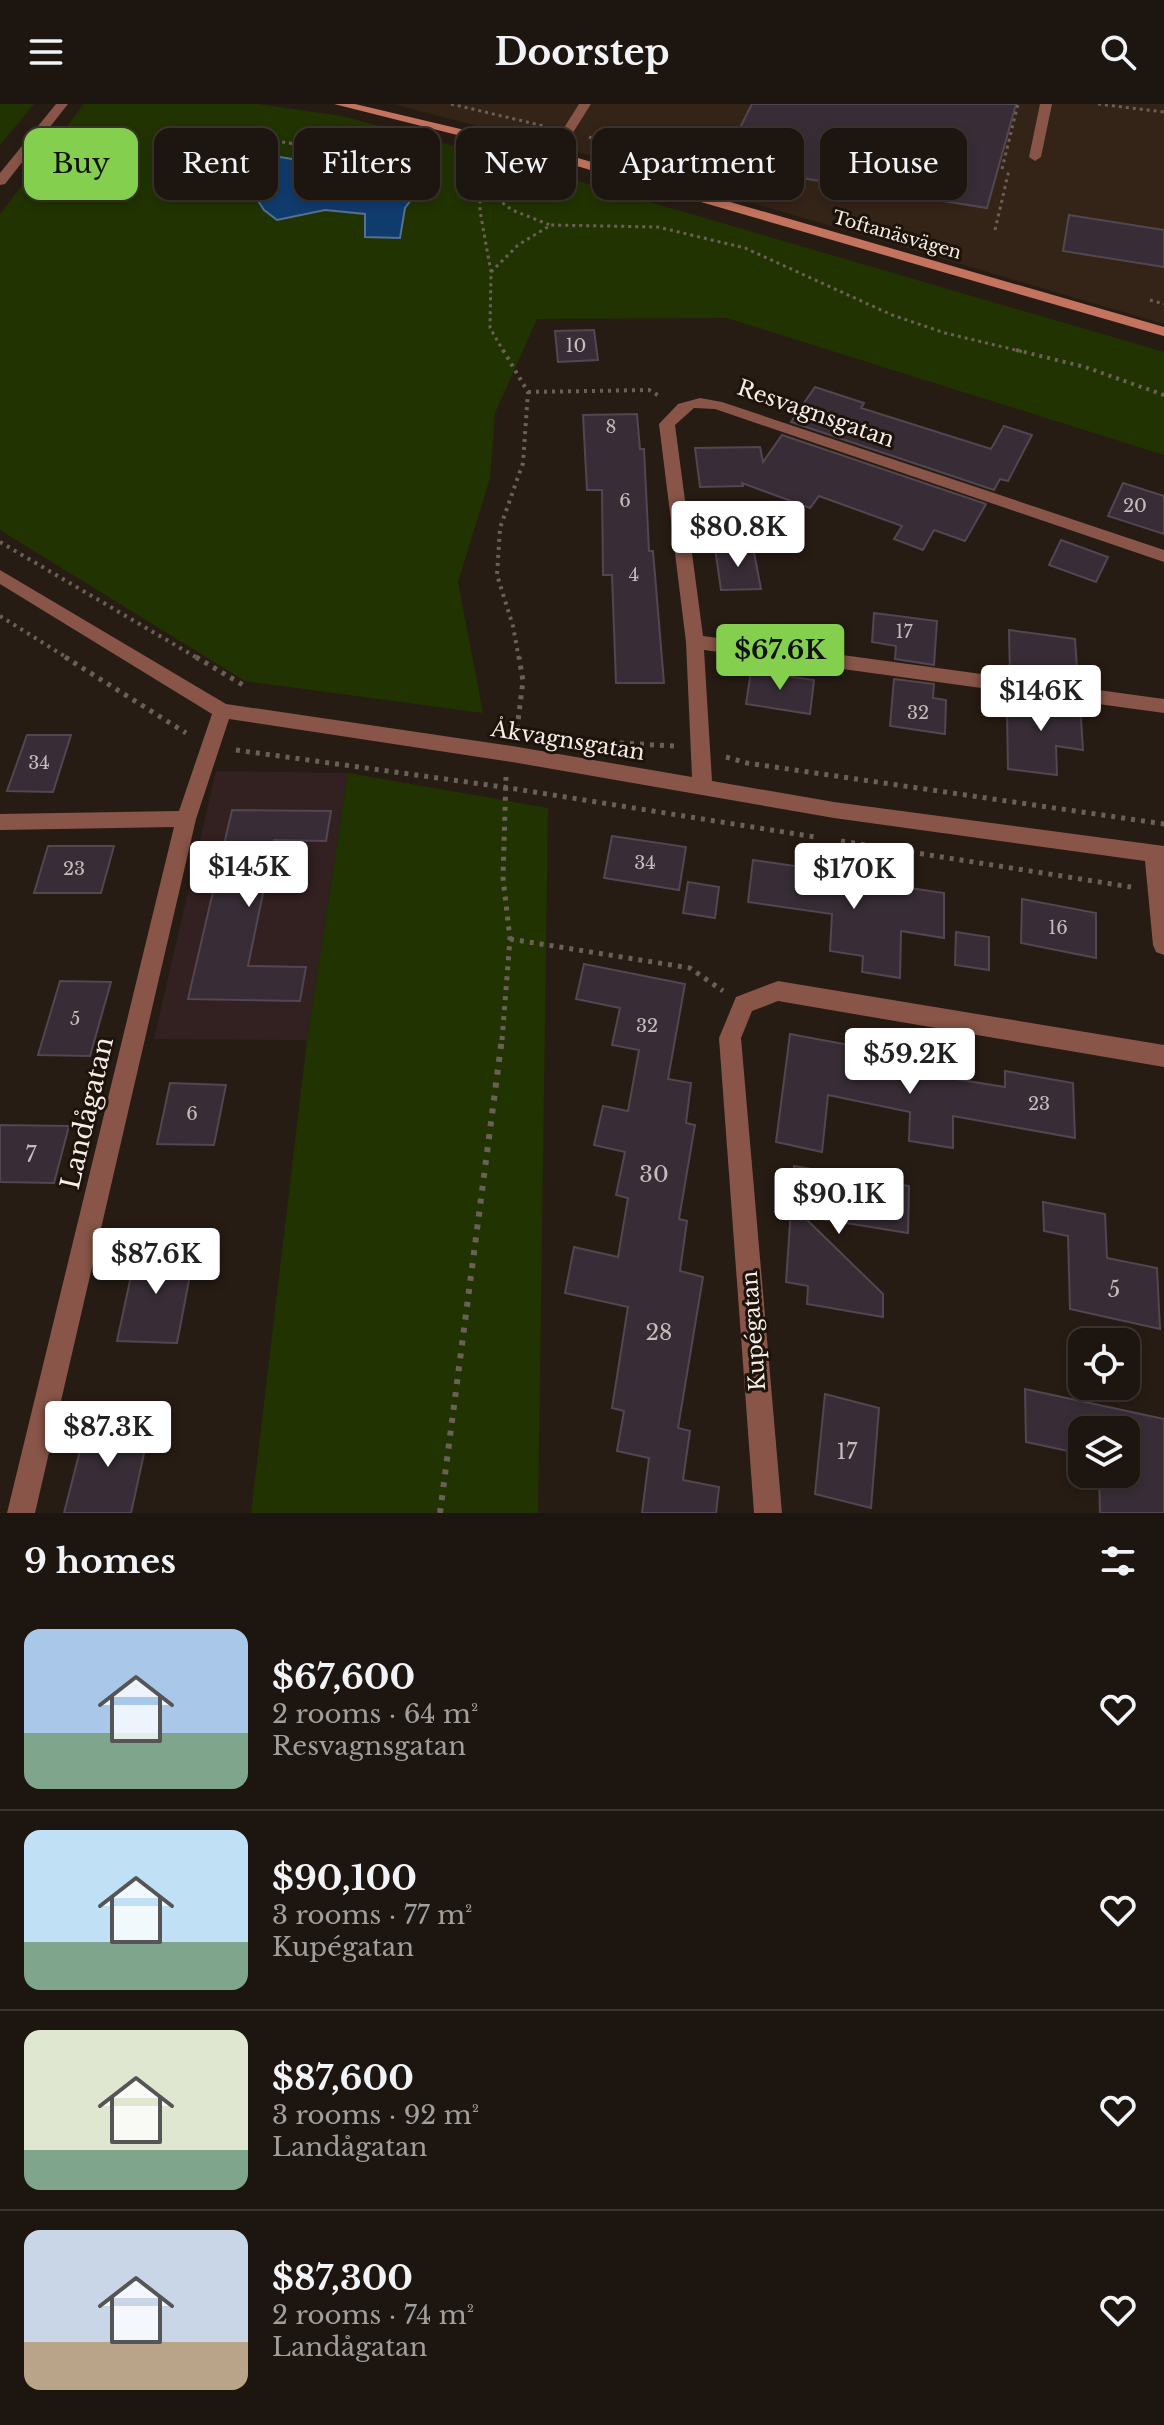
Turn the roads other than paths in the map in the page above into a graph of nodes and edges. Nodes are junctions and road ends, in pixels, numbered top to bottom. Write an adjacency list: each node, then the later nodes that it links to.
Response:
1 (62, 104): 9 (street)
2 (340, 104): 6 (street, Toftanäsvägen)
3 (585, 104): 5 (street)
4 (1046, 104): 7 (street)
5 (570, 128)
6 (456, 131)
7 (1035, 157)
8 (576, 162): 10 (street, Toftanäsvägen)
9 (0, 181)
10 (1164, 332)
11 (1164, 556): 13 (street, Resvagnsgatan)
12 (0, 576): 15 (street, Åkvagnsgatan)
13 (695, 642): 14 (street); 16 (street)
14 (1164, 706)
15 (222, 711): 16 (street, Åkvagnsgatan); 17 (street, Landågatan)
16 (702, 786): 19 (street, Åkvagnsgatan)
17 (186, 819): 18 (street); 22 (street, Landågatan)
18 (0, 822)
19 (1160, 854): 20 (street)
20 (1164, 945)
21 (1164, 1056): 23 (street, Kupégatan)
22 (21, 1513)
23 (768, 1513)

